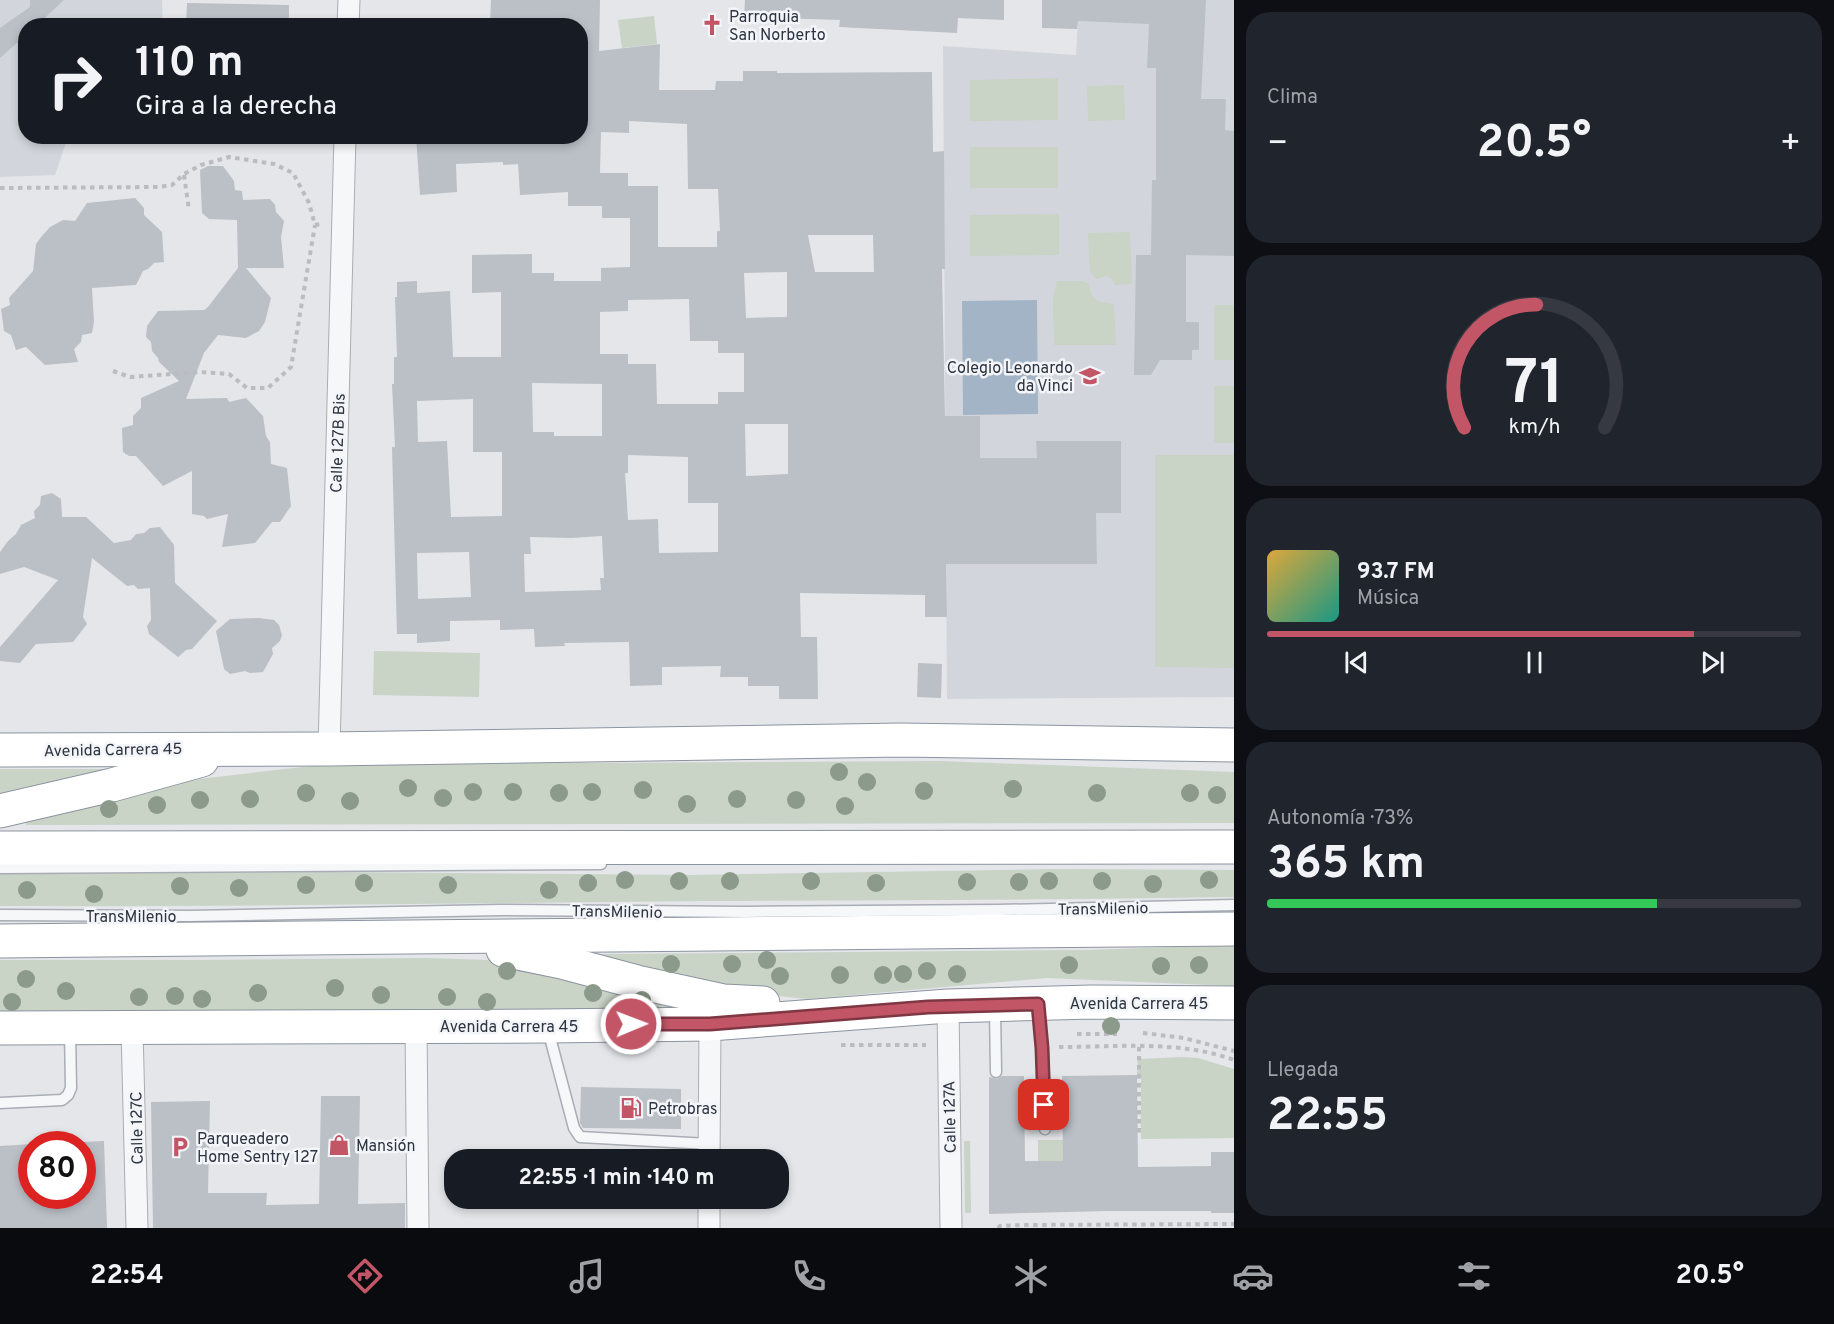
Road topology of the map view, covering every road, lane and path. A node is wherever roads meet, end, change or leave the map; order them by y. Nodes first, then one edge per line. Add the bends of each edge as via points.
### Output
1 (349, 0) edge
2 (348, 18) edge
3 (345, 144) edge
4 (184, 174) junction
5 (0, 188) edge
6 (189, 210) dead end
7 (315, 225) junction
8 (343, 226) junction
9 (113, 371) dead end
10 (1234, 745) edge
11 (241, 748) junction
12 (329, 749) junction
13 (0, 750) edge
14 (0, 811) edge
15 (1234, 847) edge
16 (0, 848) edge
17 (614, 864) dead end
18 (0, 868) edge
19 (1234, 905) edge
20 (0, 915) edge
21 (1234, 929) edge
22 (433, 937) junction
23 (0, 941) edge
24 (1176, 1002) junction
25 (1234, 1003) edge
26 (1038, 1004) junction
27 (994, 1005) junction
28 (948, 1006) junction
29 (869, 1011) junction
30 (710, 1024) junction
31 (1234, 1024) edge
32 (416, 1026) junction
33 (547, 1026) junction
34 (0, 1028) edge
35 (70, 1028) junction
36 (132, 1029) junction
37 (1144, 1033) dead end
38 (1139, 1047) junction
39 (1042, 1048) junction
40 (1234, 1051) edge
41 (1234, 1060) edge
42 (996, 1072) dead end
43 (0, 1103) edge
44 (1044, 1129) dead end
45 (1139, 1137) dead end
46 (683, 1149) edge
47 (709, 1149) edge
48 (709, 1209) edge
49 (415, 1222) edge
50 (1234, 1224) edge
51 (137, 1228) edge
52 (709, 1228) edge
53 (951, 1228) edge
54 (998, 1228) edge

1 - 2 street
3 - 8 street, Calle 127B Bis
4 - 5 path via 172,185 158,187
4 - 6 path
4 - 7 path via 229,157 274,164 293,173 309,203
7 - 8 path
7 - 9 path via 291,367 268,388 247,388 229,375 200,372 130,377
8 - 12 street, Calle 127B Bis
10 - 12 highway, Avenida Carrera 45 via 901,740
11 - 12 highway, Avenida Carrera 45
11 - 13 highway, Avenida Carrera 45
11 - 14 highway via 112,785
15 - 16 highway
17 - 18 lane
19 - 20 lane, TransMilenio via 745,912
21 - 22 highway
22 - 23 highway
22 - 29 highway via 724,1000
24 - 25 highway, Avenida Carrera 45
24 - 26 highway, Avenida Carrera 45
24 - 31 highway
26 - 27 highway, Avenida Carrera 45
26 - 39 lane
27 - 28 highway, Avenida Carrera 45
27 - 42 lane
28 - 29 highway, Avenida Carrera 45
28 - 53 street, Calle 127A
29 - 30 highway, Avenida Carrera 45
30 - 33 highway, Avenida Carrera 45
30 - 47 street
32 - 33 highway, Avenida Carrera 45
32 - 36 highway, Avenida Carrera 45
32 - 49 street
33 - 46 lane via 574,1128 580,1137
34 - 35 highway, Avenida Carrera 45
35 - 36 highway, Avenida Carrera 45
35 - 43 lane via 68,1095 62,1100
36 - 51 street, Calle 127C
37 - 40 path
38 - 39 path
38 - 41 path via 1182,1047
38 - 45 path
39 - 44 lane
48 - 52 street
50 - 54 path

